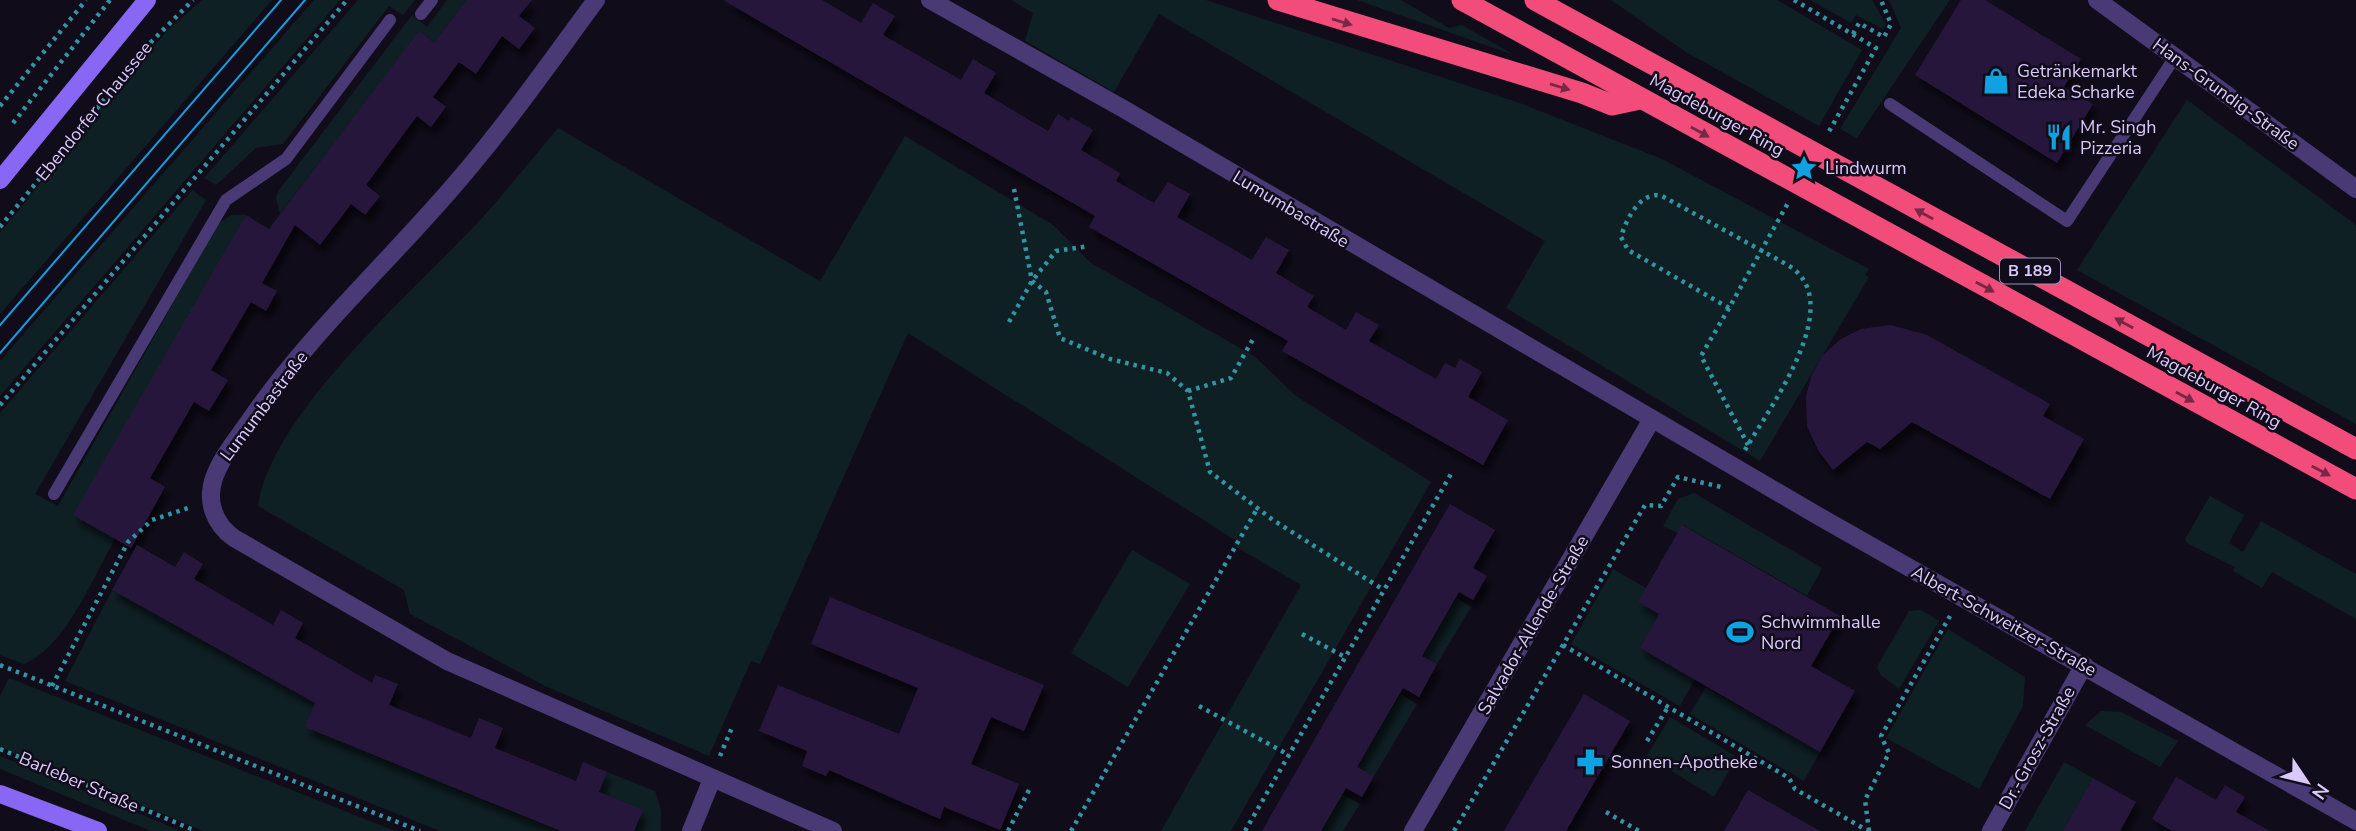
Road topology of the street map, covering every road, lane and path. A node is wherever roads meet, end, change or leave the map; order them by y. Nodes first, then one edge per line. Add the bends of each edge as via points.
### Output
1 (86, 0) edge
2 (110, 0) edge
3 (147, 0) edge
4 (193, 0) edge
5 (348, 0) edge
6 (432, 0) edge
7 (596, 0) edge
8 (930, 0) edge
9 (1278, 0) edge
10 (1462, 0) edge
11 (1535, 0) edge
12 (1794, 0) edge
13 (1881, 0) edge
14 (2097, 0) edge
15 (422, 13) dead end
16 (390, 20) dead end
17 (1853, 34) junction
18 (2175, 57) junction
19 (1865, 69) dead end
20 (1640, 99) junction
21 (1890, 104) dead end
22 (0, 106) edge
23 (8, 129) dead end
24 (0, 180) edge
25 (1014, 189) dead end
26 (2356, 189) edge
27 (0, 227) edge
28 (1089, 246) dead end
29 (1032, 281) junction
30 (1737, 293) dead end
31 (1729, 308) junction
32 (1009, 321) dead end
33 (1254, 339) dead end
34 (1188, 391) junction
35 (0, 405) edge
36 (1652, 419) junction
37 (1748, 444) junction
38 (2356, 449) edge
39 (1735, 468) junction
40 (1451, 474) dead end
41 (1722, 488) dead end
42 (2356, 489) edge
43 (54, 494) dead end
44 (211, 503) junction
45 (1257, 509) junction
46 (1384, 590) junction
47 (1951, 615) dead end
48 (1302, 634) dead end
49 (1563, 645) junction
50 (1345, 657) junction
51 (0, 665) edge
52 (2084, 666) junction
53 (52, 686) junction
54 (1199, 706) dead end
55 (1668, 707) junction
56 (733, 724) dead end
57 (1647, 741) dead end
58 (0, 749) edge
59 (1289, 755) junction
60 (712, 779) junction
61 (1030, 788) dead end
62 (0, 794) edge
63 (1606, 812) dead end
64 (2356, 821) edge
65 (98, 831) edge
66 (196, 831) edge
67 (419, 831) edge
68 (691, 831) edge
69 (833, 831) edge
70 (1008, 831) edge
71 (1072, 831) edge
72 (1245, 831) edge
73 (1413, 831) edge
74 (1454, 831) edge
75 (1639, 831) edge
76 (1868, 831) edge
77 (1991, 831) edge

1 - 22 path
2 - 23 path
3 - 24 main road, Ebendorfer Chaussee
4 - 27 path, Ebendorfer Chaussee via 150,41
5 - 35 path
6 - 15 lane
7 - 44 street, Lumumbastraße via 458,181 278,381 218,468
8 - 36 street, Lumumbastraße
9 -> 20 highway via 1612,105
10 - 20 highway, Magdeburger Ring / B 189
38 -> 11 highway, Magdeburger Ring / B 189
12 - 17 path
13 - 17 path via 1891,24 1884,37 1859,23
14 - 18 street, Hans-Grundig-Straße
16 - 43 lane via 286,159 226,200
17 - 19 path via 1877,48
18 - 21 lane via 2067,221
18 - 26 street, Hans-Grundig-Straße
20 -> 42 highway, Magdeburger Ring / B 189
25 - 29 path
28 - 29 path via 1056,251
29 - 32 path
29 - 34 path via 1046,292 1060,338 1110,359 1167,373
30 - 31 path
31 - 37 path via 1701,356
31 - 37 path via 1625,248 1622,232 1644,199 1652,194 1662,196 1794,268 1803,278 1811,314 1808,337
33 - 34 path via 1231,378
34 - 45 path via 1210,472
36 - 39 street, Albert-Schweitzer-Straße
36 - 73 street, Salvador-Allende-Straße
37 - 39 path
39 - 52 street, Albert-Schweitzer-Straße
40 - 46 path
41 - 49 path via 1678,477 1661,506 1645,505
44 - 53 path via 162,515 135,533
44 - 60 street via 220,527 234,538 447,661
45 - 46 path
45 - 71 path
46 - 50 path
47 - 76 path via 1881,736 1889,753 1865,800
48 - 50 path
49 - 55 path
49 - 74 path
50 - 59 path
51 - 53 path
52 - 64 street, Albert-Schweitzer-Straße
52 - 77 street, Dr.-Grosz-Straße
53 - 67 path
54 - 59 path
55 - 57 path
55 - 76 path
56 - 60 path
58 - 66 path, Barleber Straße
59 - 72 path
60 - 68 street
60 - 69 street
61 - 70 path
62 - 65 main road
63 - 75 path

